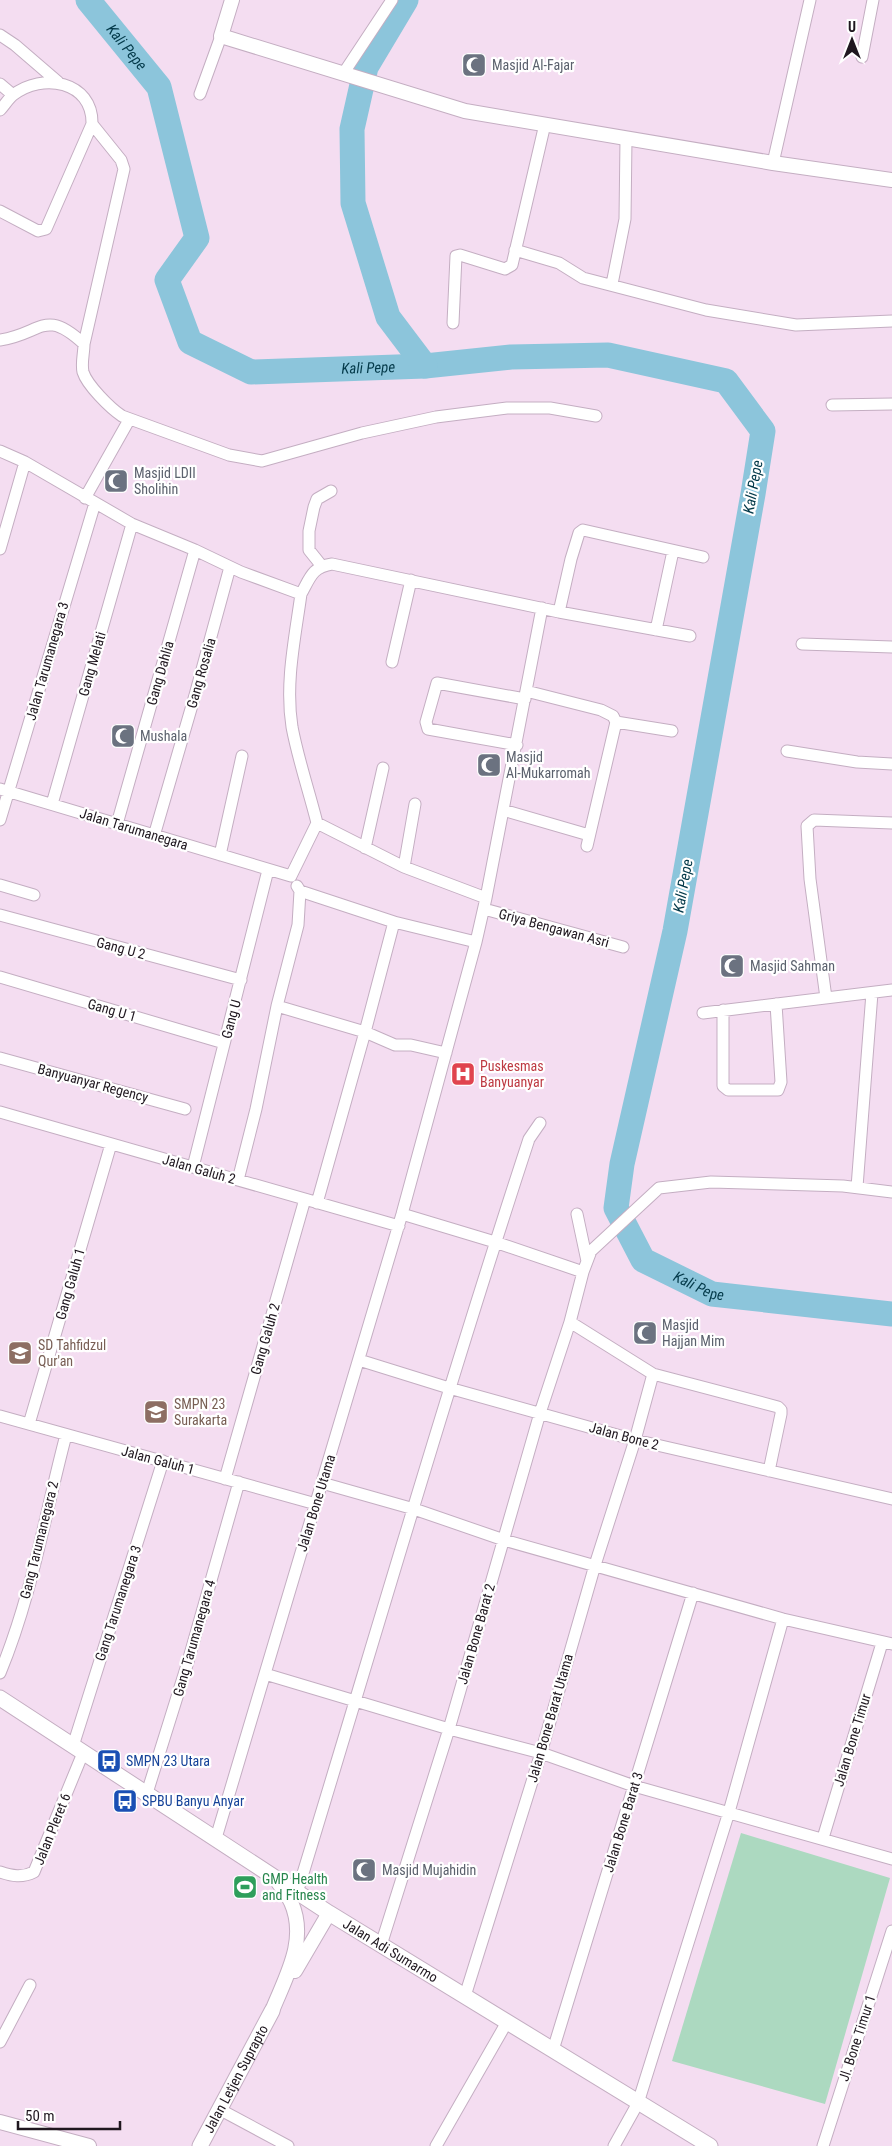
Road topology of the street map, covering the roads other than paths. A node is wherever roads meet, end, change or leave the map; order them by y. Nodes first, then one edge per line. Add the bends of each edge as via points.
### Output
1 (232, 0) edge
2 (392, 0) edge
3 (810, 0) edge
4 (873, 0) edge
5 (0, 35) edge
6 (221, 36) junction
7 (862, 57) dead end
8 (346, 75) junction
9 (58, 82) junction
10 (0, 84) edge
11 (200, 94) dead end
12 (13, 95) junction
13 (0, 110) edge
14 (92, 124) junction
15 (545, 124) junction
16 (626, 139) junction
17 (773, 163) junction
18 (892, 180) edge
19 (0, 211) edge
20 (515, 250) junction
21 (612, 284) junction
22 (892, 320) edge
23 (454, 323) dead end
24 (0, 340) edge
25 (85, 340) junction
26 (892, 404) edge
27 (832, 405) dead end
28 (596, 416) dead end
29 (129, 420) junction
30 (0, 452) edge
31 (25, 462) junction
32 (331, 491) dead end
33 (90, 501) junction
34 (132, 524) junction
35 (0, 549) edge
36 (195, 550) junction
37 (673, 551) junction
38 (704, 557) dead end
39 (321, 566) junction
40 (230, 567) junction
41 (411, 580) junction
42 (301, 594) junction
43 (542, 608) junction
44 (560, 612) junction
45 (656, 630) junction
46 (690, 636) dead end
47 (802, 644) dead end
48 (892, 647) edge
49 (392, 662) dead end
50 (525, 695) junction
51 (616, 722) junction
52 (672, 731) dead end
53 (517, 745) junction
54 (787, 751) dead end
55 (242, 756) dead end
56 (892, 764) edge
57 (383, 768) dead end
58 (4, 790) edge
59 (52, 804) junction
60 (414, 804) dead end
61 (503, 810) junction
62 (0, 820) edge
63 (317, 823) junction
64 (892, 823) edge
65 (117, 824) junction
66 (154, 836) junction
67 (365, 848) junction
68 (220, 855) junction
69 (404, 867) junction
70 (268, 870) junction
71 (291, 876) junction
72 (0, 885) edge
73 (300, 891) junction
74 (34, 894) dead end
75 (485, 904) junction
76 (0, 915) edge
77 (394, 922) junction
78 (476, 942) junction
79 (623, 947) dead end
80 (0, 977) edge
81 (241, 980) junction
82 (892, 990) edge
83 (872, 993) junction
84 (826, 998) junction
85 (776, 1004) junction
86 (277, 1006) junction
87 (723, 1010) junction
88 (703, 1013) dead end
89 (365, 1032) junction
90 (224, 1043) junction
91 (446, 1053) junction
92 (0, 1058) edge
93 (185, 1109) dead end
94 (0, 1112) edge
95 (538, 1125) dead end
96 (110, 1144) junction
97 (193, 1167) junction
98 (238, 1180) junction
99 (857, 1187) junction
100 (892, 1192) edge
101 (305, 1199) junction
102 (317, 1203) junction
103 (402, 1214) junction
104 (577, 1214) dead end
105 (399, 1226) junction
106 (495, 1242) junction
107 (589, 1256) junction
108 (583, 1272) junction
109 (570, 1322) junction
110 (358, 1360) junction
111 (653, 1374) junction
112 (448, 1388) junction
113 (540, 1413) junction
114 (0, 1416) edge
115 (29, 1424) junction
116 (66, 1435) junction
117 (635, 1440) junction
118 (163, 1461) junction
119 (769, 1471) junction
120 (225, 1478) junction
121 (239, 1482) junction
122 (322, 1483) junction
123 (892, 1499) edge
124 (316, 1504) junction
125 (414, 1508) junction
126 (504, 1540) junction
127 (595, 1565) junction
128 (693, 1593) junction
129 (783, 1619) junction
130 (887, 1644) edge
131 (0, 1673) edge
132 (265, 1674) junction
133 (0, 1698) edge
134 (355, 1702) junction
135 (449, 1729) junction
136 (78, 1749) junction
137 (541, 1754) junction
138 (634, 1786) junction
139 (146, 1793) junction
140 (729, 1812) junction
141 (216, 1838) junction
142 (822, 1838) junction
143 (892, 1859) edge
144 (0, 1872) edge
145 (275, 1878) junction
146 (297, 1893) junction
147 (329, 1913) junction
148 (892, 1931) edge
149 (382, 1945) junction
150 (30, 1985) dead end
151 (465, 1996) junction
152 (272, 2010) junction
153 (507, 2022) junction
154 (0, 2042) edge
155 (553, 2050) junction
156 (638, 2103) junction
157 (219, 2109) junction
158 (0, 2122) edge
159 (89, 2146) edge
160 (200, 2146) edge
161 (287, 2146) edge
162 (436, 2146) edge
163 (614, 2146) edge
164 (710, 2146) edge
165 (823, 2146) edge

1 - 6 street
2 - 8 street
3 - 17 street
4 - 7 street
5 - 9 street
6 - 8 street
6 - 11 street
8 - 15 street via 464,111
9 - 12 street via 43,83
9 - 14 street via 73,88 86,100 92,113
10 - 12 street
12 - 13 street
14 - 19 street via 44,231
14 - 25 street via 121,160 124,169
15 - 16 street
15 - 20 street
16 - 17 street
16 - 21 street via 625,219
17 - 18 street
20 - 21 street via 559,263 583,278
20 - 23 street via 512,265 504,269 460,254 456,256
21 - 22 street via 706,310 796,325
24 - 25 street via 46,325 60,325
25 - 29 street via 83,369 88,382 110,407
26 - 27 street
28 - 29 street via 550,408 507,408 436,417 362,433 262,461 229,454
29 - 33 street, Jalan Tarumanegara 3
30 - 31 street
31 - 33 street
31 - 35 street
32 - 39 street via 317,499 309,532 310,550
33 - 34 street
33 - 58 street, Jalan Tarumanegara 3
34 - 36 street
34 - 59 street, Gang Melati
36 - 40 street
36 - 65 street, Gang Dahlia
37 - 38 street
37 - 44 street via 581,531 571,559
37 - 45 street
39 - 41 street via 332,564
39 - 42 street via 312,572
40 - 42 street
40 - 66 street, Gang Rosalia
41 - 43 street
41 - 49 street
42 - 63 street via 290,672 292,727
43 - 44 street
43 - 50 street, Jalan Bone Utama
44 - 45 street
45 - 46 street
47 - 48 street
50 - 51 street via 601,710 613,716
50 - 53 street, Jalan Bone Utama
50 - 53 street via 437,683 426,722 428,729
51 - 52 street
51 - 61 street via 588,841
53 - 61 street, Jalan Bone Utama
54 - 56 street
55 - 68 street
57 - 67 street
58 - 59 street, Jalan Tarumanegara
58 - 62 street, Jalan Tarumanegara 3
59 - 65 street, Jalan Tarumanegara
60 - 69 street
61 - 75 street, Jalan Bone Utama
63 - 67 street, Griya Bengawan Asri
63 - 71 street
64 - 84 street via 814,820 806,826
65 - 66 street, Jalan Tarumanegara
66 - 68 street, Jalan Tarumanegara
67 - 69 street, Griya Bengawan Asri
68 - 70 street, Jalan Tarumanegara
69 - 75 street, Griya Bengawan Asri
70 - 71 street, Jalan Tarumanegara
70 - 81 street, Gang U
71 - 73 street
72 - 74 street
73 - 77 street
73 - 86 street via 298,925
75 - 78 street, Jalan Bone Utama
75 - 79 street, Griya Bengawan Asri
76 - 81 street, Gang U 2
77 - 78 street
77 - 89 street
78 - 91 street, Jalan Bone Utama
80 - 90 street, Gang U 1
81 - 90 street, Gang U
82 - 83 street
83 - 84 street
83 - 99 street
84 - 85 street
85 - 87 street
85 - 87 street via 781,1082 778,1090 728,1090 723,1086
86 - 89 street
86 - 98 street
87 - 88 street
89 - 91 street via 395,1045
89 - 102 street
90 - 97 street, Gang U
91 - 103 street, Jalan Bone Utama
92 - 93 street, Banyuanyar Regency
94 - 96 street, Jalan Galuh 2
95 - 106 street via 529,1139
96 - 97 street, Jalan Galuh 2
96 - 115 street, Gang Galuh 1
97 - 98 street, Jalan Galuh 2
98 - 101 street, Jalan Galuh 2
99 - 100 street
99 - 107 street via 711,1182 656,1190
101 - 102 street, Jalan Galuh 2
101 - 120 street, Gang Galuh 2
102 - 105 street, Jalan Galuh 2
103 - 105 street, Jalan Bone Utama
103 - 106 street
104 - 107 street
105 - 110 street, Jalan Bone Utama
106 - 108 street
106 - 112 street
107 - 108 street, Jalan Bone Barat 2
108 - 109 street, Jalan Bone Barat 2
109 - 111 street
109 - 113 street, Jalan Bone Barat 2
110 - 112 street, Jalan Bone 2
110 - 122 street, Jalan Bone Utama
111 - 117 street, Jalan Bone Barat Utama
111 - 119 street via 778,1407 781,1414
112 - 113 street, Jalan Bone 2
112 - 125 street
113 - 117 street, Jalan Bone 2
113 - 126 street, Jalan Bone Barat 2
114 - 115 street, Jalan Galuh 1
115 - 116 street, Jalan Galuh 1
116 - 118 street, Jalan Galuh 1
116 - 131 street, Gang Tarumanegara 2 via 37,1557
117 - 119 street, Jalan Bone 2
117 - 127 street, Jalan Bone Barat Utama
118 - 120 street, Jalan Galuh 1
118 - 136 street, Gang Tarumanegara 3
119 - 123 street, Jalan Bone 2
120 - 121 street, Jalan Galuh 1
121 - 124 street, Jalan Galuh 1
121 - 139 street, Gang Tarumanegara 4 via 188,1665
122 - 124 street, Jalan Bone Utama
122 - 125 street
124 - 132 street, Jalan Bone Utama
125 - 126 street
125 - 134 street
126 - 127 street
126 - 135 street, Jalan Bone Barat 2
127 - 128 street
127 - 137 street, Jalan Bone Barat Utama
128 - 129 street
128 - 138 street, Jalan Bone Barat 3
129 - 130 street
129 - 140 street
130 - 142 street, Jalan Bone Timur
132 - 134 street
132 - 141 street, Jalan Bone Utama
133 - 136 main road, Jalan Adi Sumarmo
134 - 135 street
134 - 146 street
135 - 137 street
135 - 149 street, Jalan Bone Barat 2
136 - 139 main road, Jalan Adi Sumarmo
136 - 144 street, Jalan Pleret 6 via 34,1872 17,1877
137 - 138 street
137 - 151 street, Jalan Bone Barat Utama
138 - 140 street
138 - 155 street, Jalan Bone Barat 3
139 - 141 main road, Jalan Adi Sumarmo
140 - 142 street
140 - 156 street
141 - 145 main road, Jalan Adi Sumarmo
142 - 143 street
145 - 146 main road, Jalan Adi Sumarmo
145 - 152 street via 290,1901 297,1919 298,1936 295,1954
146 - 147 main road, Jalan Adi Sumarmo
147 - 149 main road, Jalan Adi Sumarmo
147 - 152 street
148 - 165 street, Jl. Bone Timur 1
149 - 151 main road, Jalan Adi Sumarmo
150 - 154 street
151 - 153 main road, Jalan Adi Sumarmo
152 - 157 main road, Jalan Letjen Suprapto
153 - 155 main road, Jalan Adi Sumarmo
153 - 162 street
155 - 156 main road, Jalan Adi Sumarmo
156 - 163 street
156 - 164 main road, Jalan Adi Sumarmo
157 - 160 main road, Jalan Letjen Suprapto
157 - 161 street
158 - 159 street

